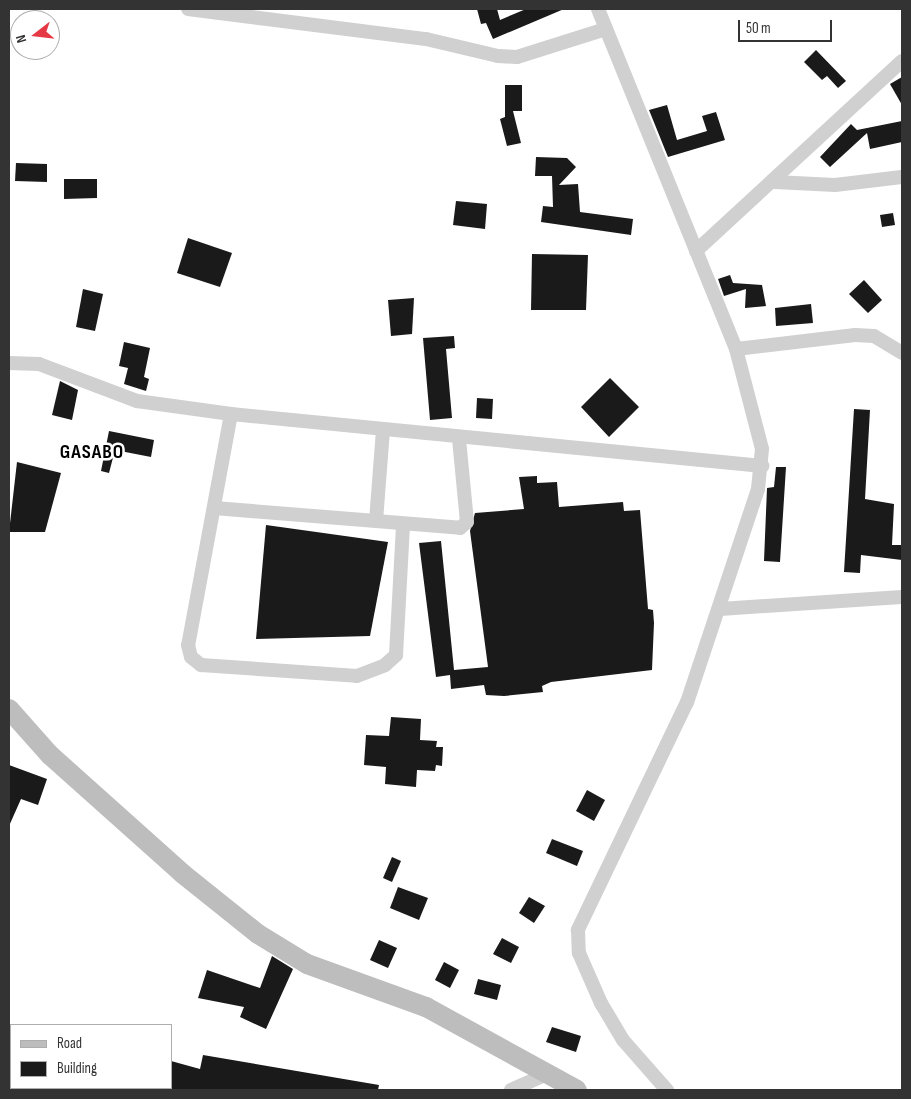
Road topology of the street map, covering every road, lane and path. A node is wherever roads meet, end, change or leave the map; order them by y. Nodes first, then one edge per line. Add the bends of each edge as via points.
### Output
1 (188, 9) edge
2 (598, 9) edge
3 (606, 29) junction
4 (902, 61) edge
5 (902, 177) edge
6 (775, 182) junction
7 (696, 250) junction
8 (736, 349) junction
9 (902, 353) edge
10 (9, 363) edge
11 (231, 414) junction
12 (383, 431) junction
13 (459, 439) junction
14 (762, 466) junction
15 (214, 508) junction
16 (376, 521) junction
17 (403, 525) junction
18 (902, 597) edge
19 (720, 609) junction
20 (9, 708) edge
21 (544, 1074) junction
22 (511, 1090) edge
23 (577, 1090) edge
24 (667, 1090) edge

1 - 3 street via 426,39 498,56 517,57
2 - 3 street
3 - 7 street
4 - 6 street
5 - 6 street via 835,185
6 - 7 street
7 - 8 street
8 - 9 street via 855,335 874,336
8 - 14 street via 752,400
10 - 11 street via 39,364 137,400
11 - 12 street
11 - 15 street
12 - 13 street
12 - 16 street
13 - 14 street
13 - 17 street via 465,526
14 - 19 street
15 - 16 street
15 - 17 street via 188,646 191,656 201,665 235,671 357,676 385,665 396,655
16 - 17 street
18 - 19 street
19 - 24 street via 687,702 578,930 579,953 602,1003 623,1040
20 - 21 main road via 50,755 183,874 258,934 307,964 426,1008
21 - 22 street
21 - 23 main road

